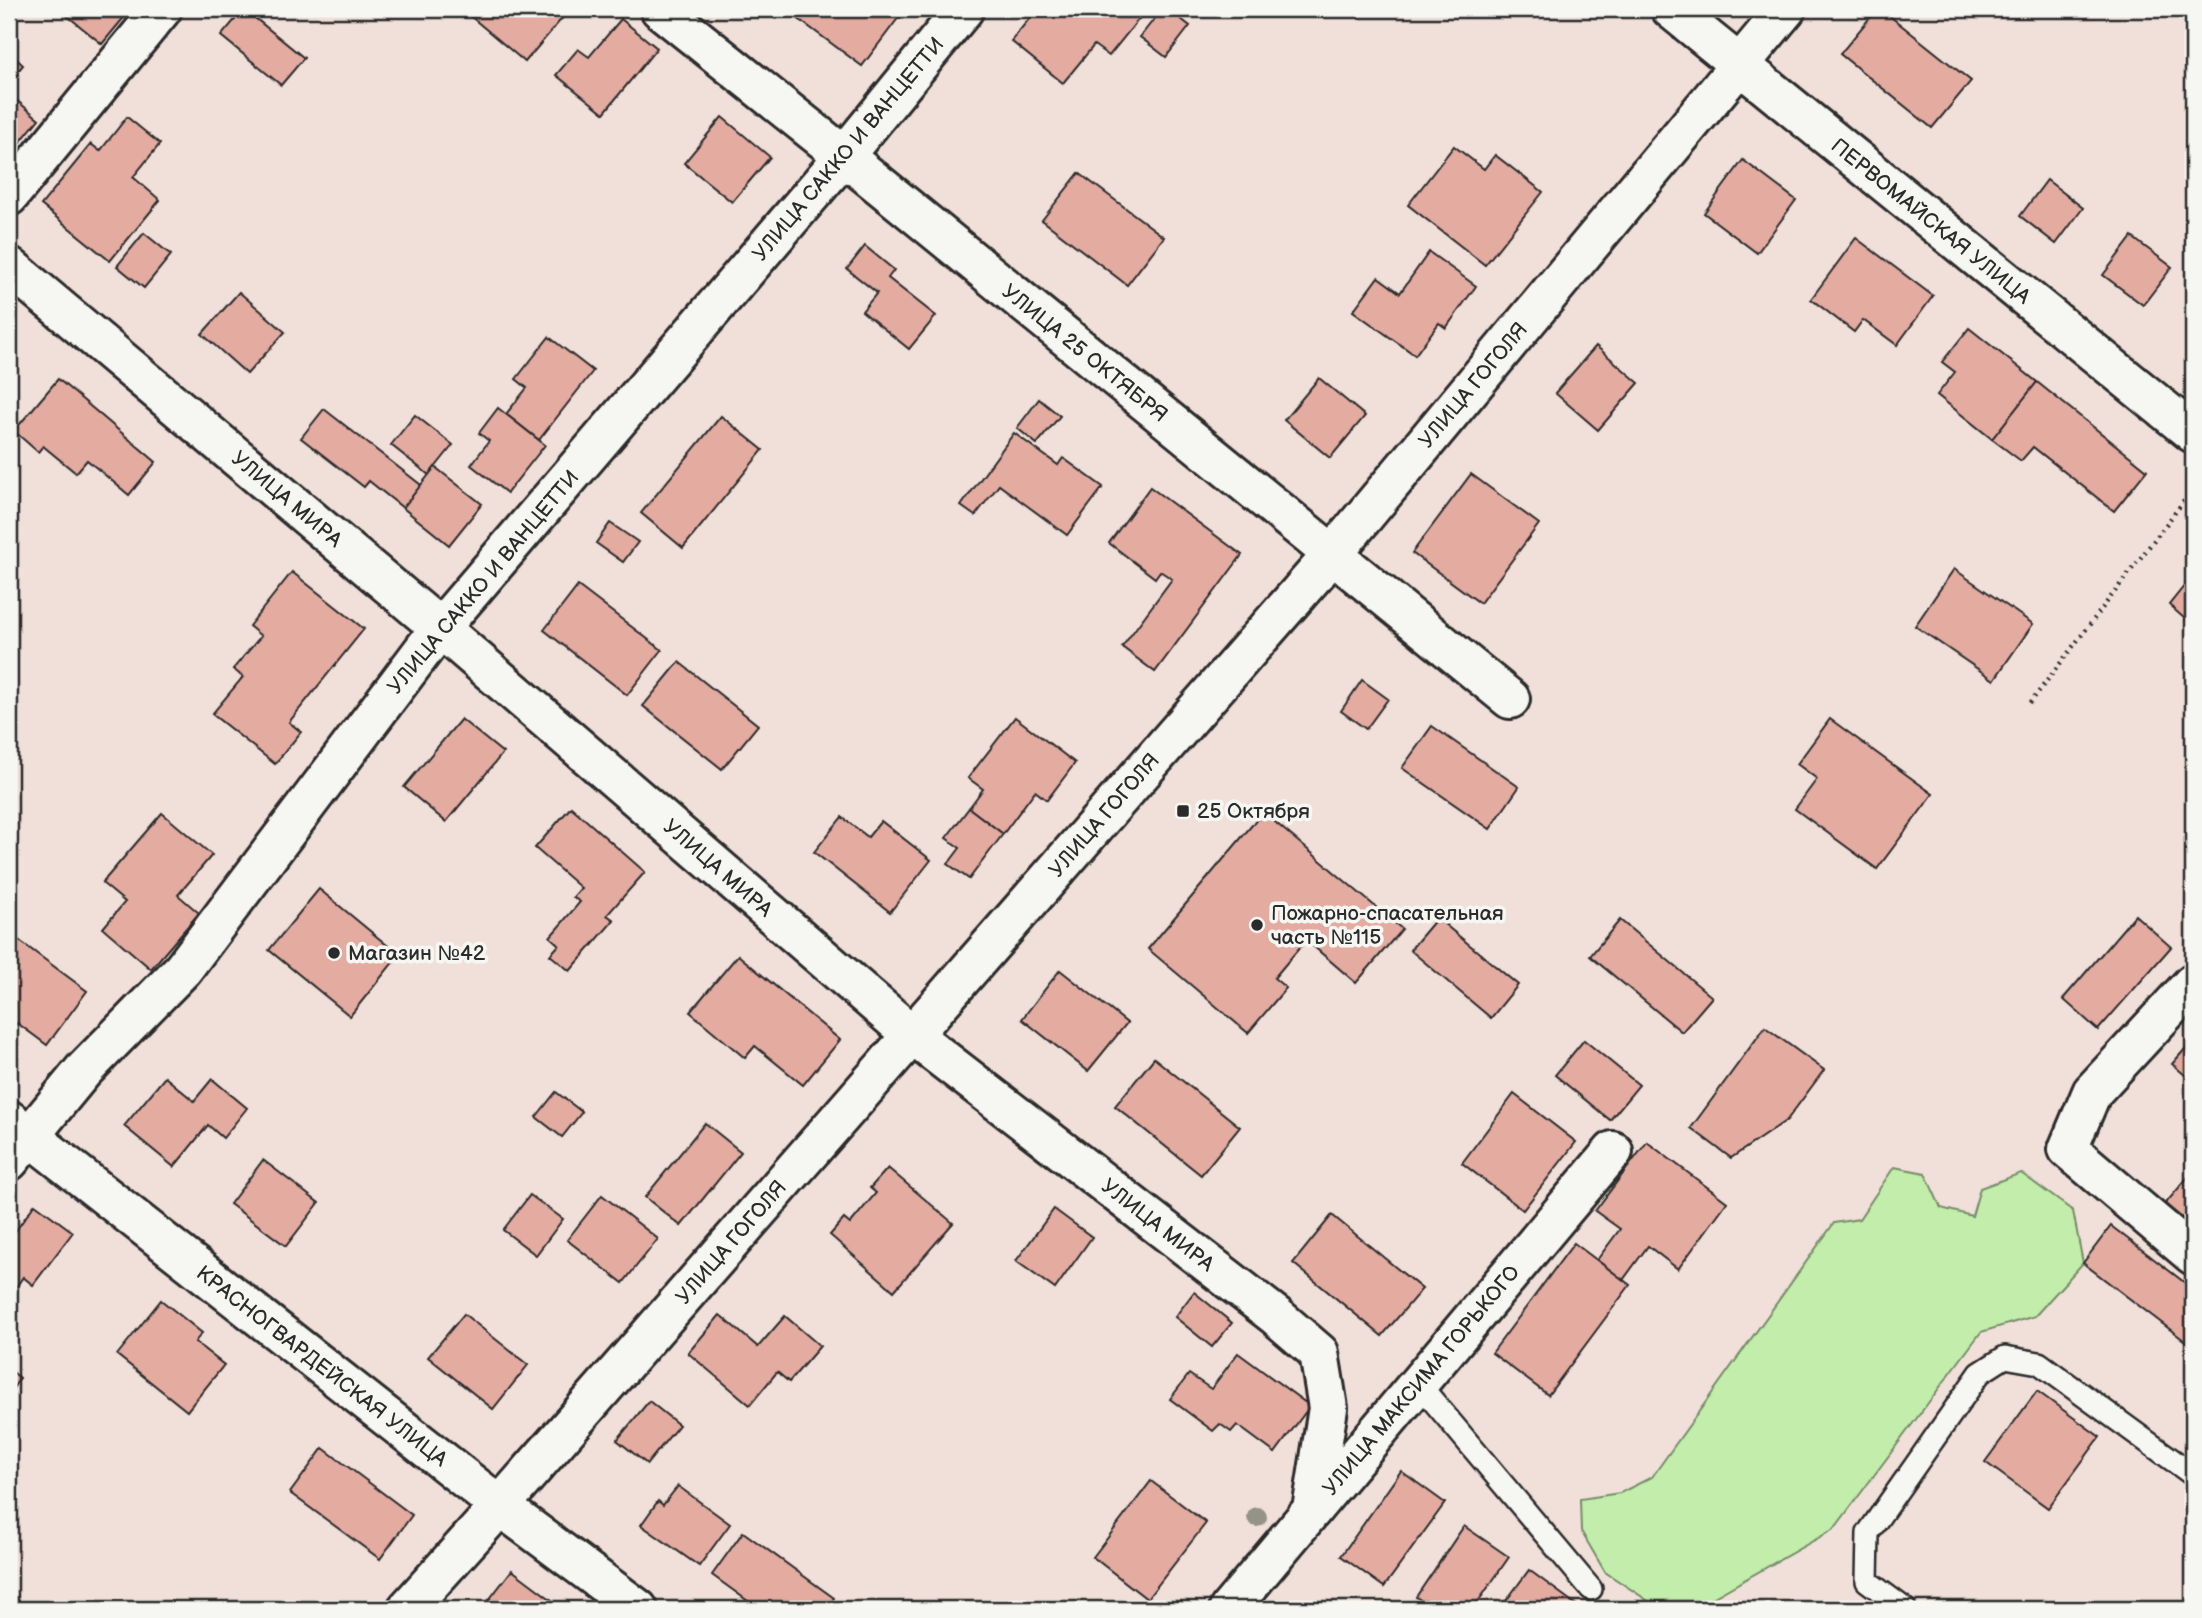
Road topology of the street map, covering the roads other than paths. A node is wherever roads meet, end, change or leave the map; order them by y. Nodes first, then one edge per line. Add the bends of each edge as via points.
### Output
1 (162, 9) edge
2 (660, 9) edge
3 (964, 9) edge
4 (1671, 9) edge
5 (1786, 9) edge
6 (1738, 65) junction
7 (844, 156) junction
8 (9, 196) edge
9 (9, 265) edge
10 (2193, 433) edge
11 (1332, 555) junction
12 (440, 628) junction
13 (1510, 699) dead end
14 (2193, 983) edge
15 (912, 1035) junction
16 (16, 1139) edge
17 (1613, 1151) dead end
18 (2193, 1255) edge
19 (1418, 1382) junction
20 (2193, 1475) edge
21 (500, 1506) junction
22 (1312, 1510) junction
23 (1591, 1589) dead end
24 (407, 1609) edge
25 (638, 1609) edge
26 (1229, 1609) edge
27 (1905, 1609) edge

1 - 8 street
2 - 7 street, УЛИЦА 25 ОКТЯБРЯ
3 - 7 street, УЛИЦА САККО И ВАНЦЕТТИ
4 - 6 street, ПЕРВОМАЙСКАЯ УЛИЦА
5 - 6 street, УЛИЦА ГОГОЛЯ
6 - 10 street, ПЕРВОМАЙСКАЯ УЛИЦА
6 - 11 street, УЛИЦА ГОГОЛЯ
7 - 11 street, УЛИЦА 25 ОКТЯБРЯ
7 - 12 street, УЛИЦА САККО И ВАНЦЕТТИ
9 - 12 street, УЛИЦА МИРА
11 - 13 street, УЛИЦА 25 ОКТЯБРЯ
11 - 15 street, УЛИЦА ГОГОЛЯ
12 - 15 street, УЛИЦА МИРА
12 - 16 street, УЛИЦА САККО И ВАНЦЕТТИ via 183,969
14 - 18 street via 2092,1092 2068,1149
15 - 21 street, УЛИЦА ГОГОЛЯ
15 - 22 street, УЛИЦА МИРА via 1319,1353 1328,1408
16 - 21 street, КРАСНОГВАРДЕЙСКАЯ УЛИЦА
17 - 19 street, УЛИЦА МАКСИМА ГОРЬКОГО
19 - 22 street, УЛИЦА МАКСИМА ГОРЬКОГО
19 - 23 lane
20 - 27 lane via 2039,1363 2005,1357 1980,1373 1868,1533 1867,1581
21 - 24 street, УЛИЦА ГОГОЛЯ
21 - 25 street, КРАСНОГВАРДЕЙСКАЯ УЛИЦА
22 - 26 street, УЛИЦА МАКСИМА ГОРЬКОГО

